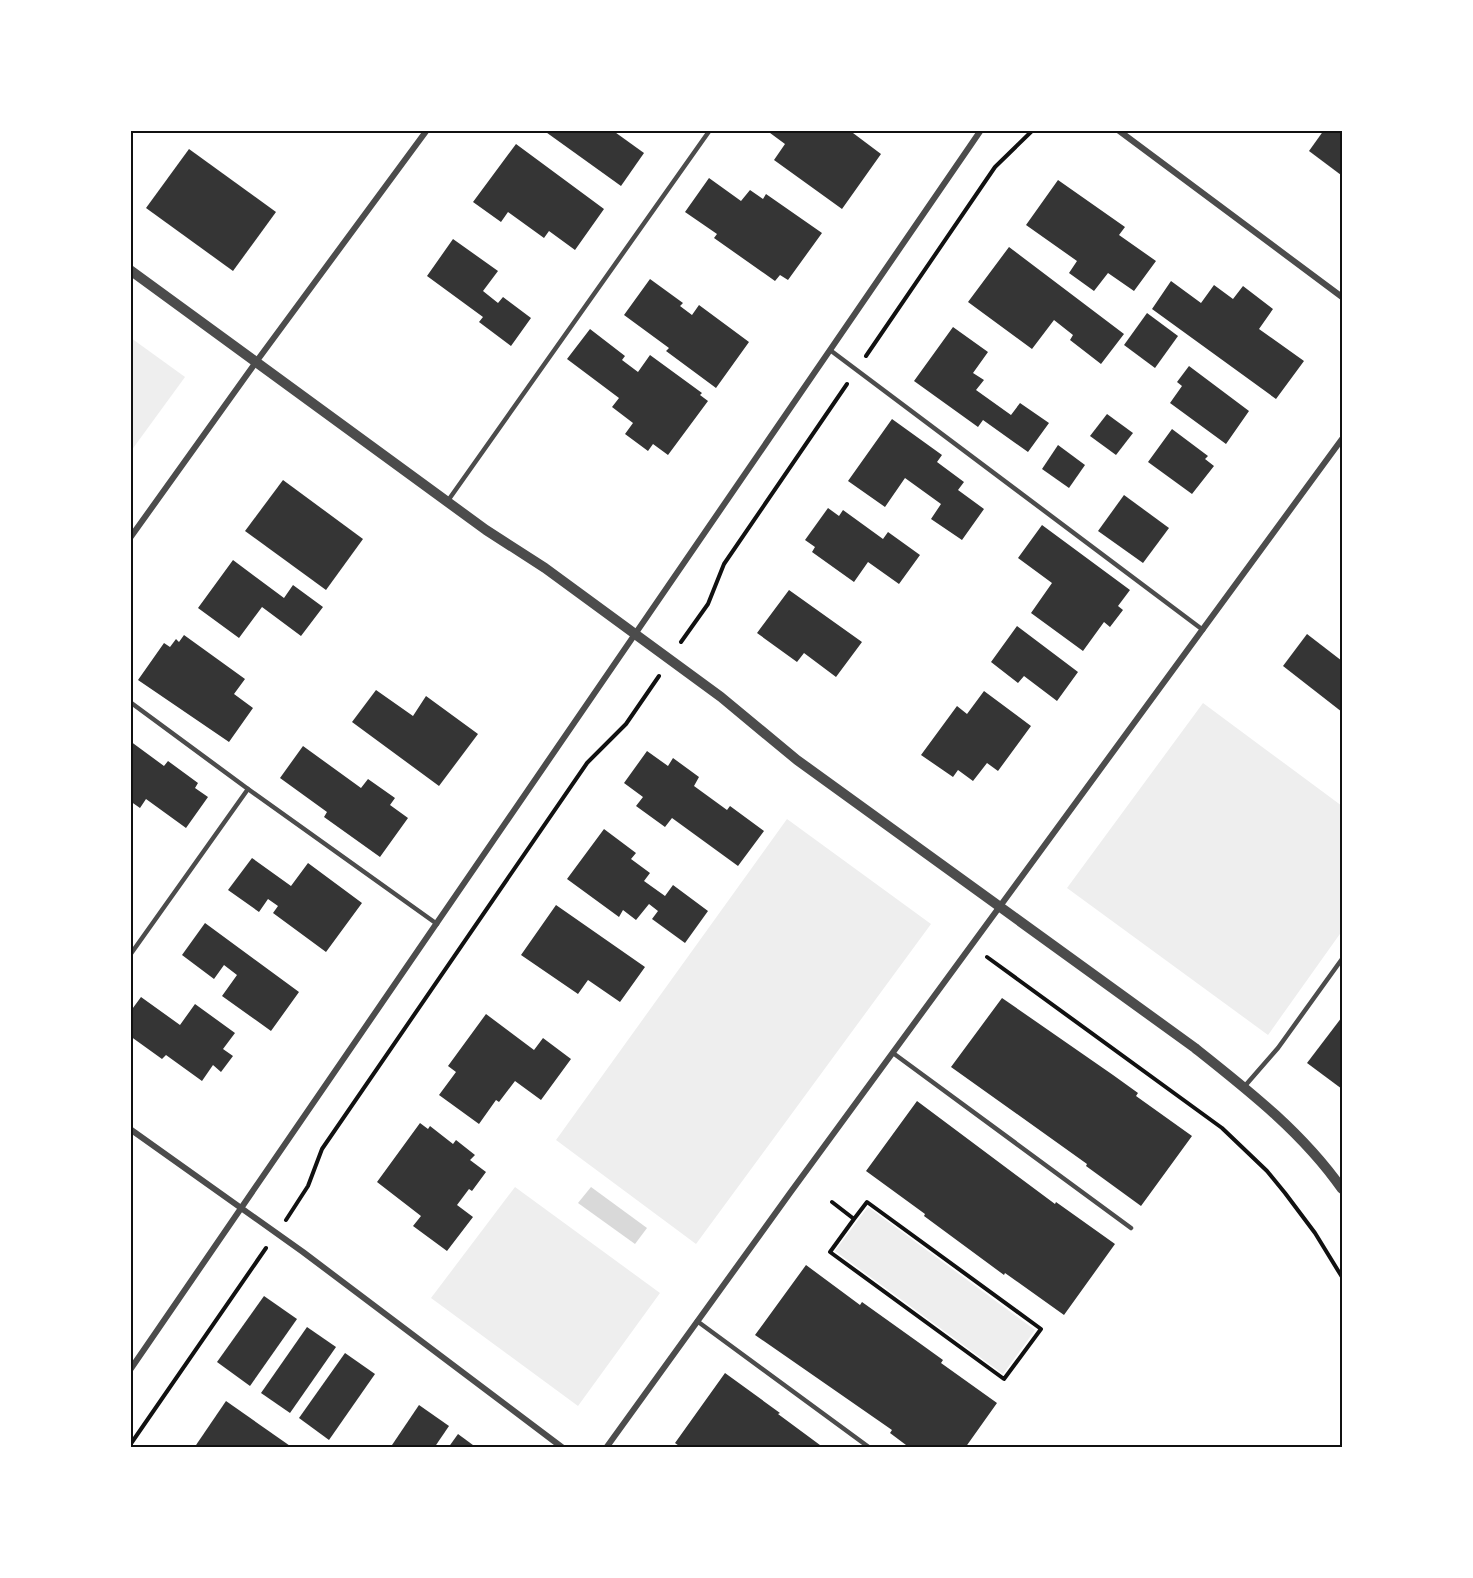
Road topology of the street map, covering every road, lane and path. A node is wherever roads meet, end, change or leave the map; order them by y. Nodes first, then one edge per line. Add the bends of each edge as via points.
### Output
1 (427, 130) edge
2 (710, 130) edge
3 (981, 130) edge
4 (1033, 130) edge
5 (1118, 130) edge
6 (130, 270) edge
7 (1342, 297) edge
8 (830, 350) junction
9 (256, 362) junction
10 (857, 370) junction
11 (1342, 439) edge
12 (447, 502) junction
13 (130, 538) edge
14 (1203, 630) junction
15 (636, 636) junction
16 (669, 660) junction
17 (130, 702) edge
18 (248, 789) junction
19 (1000, 907) junction
20 (438, 924) junction
21 (130, 955) edge
22 (987, 957) dead end
23 (1342, 959) edge
24 (893, 1053) junction
25 (1244, 1087) junction
26 (130, 1129) edge
27 (1342, 1189) edge
28 (832, 1202) dead end
29 (242, 1208) junction
30 (854, 1219) junction
31 (1131, 1228) dead end
32 (276, 1233) junction
33 (1342, 1277) edge
34 (697, 1322) junction
35 (130, 1370) edge
36 (130, 1445) edge
37 (563, 1448) edge
38 (606, 1448) edge
39 (870, 1448) edge

1 - 9 street
2 - 12 lane
3 - 8 street
4 - 10 path via 995,167
5 - 7 street
6 - 9 street
8 - 10 lane
8 - 15 street
9 - 12 street
9 - 13 street
10 - 14 lane
10 - 16 path via 724,564 708,604
11 - 14 street
12 - 15 street
14 - 19 street
15 - 16 street
15 - 20 street
16 - 19 street via 797,760
16 - 32 path via 626,724 587,763 322,1149 308,1186
17 - 18 lane
18 - 20 lane
18 - 21 lane
19 - 24 street
19 - 25 street via 1195,1047
20 - 29 street
22 - 33 path via 1222,1128 1286,1193
23 - 25 lane via 1278,1048
24 - 31 lane
24 - 34 street
25 - 27 street via 1316,1155
26 - 29 street
28 - 30 path
29 - 32 street
29 - 35 street
30 - 30 path via 867,1202 1041,1329 1004,1379 830,1252
32 - 36 path
32 - 37 street
34 - 38 street
34 - 39 lane

